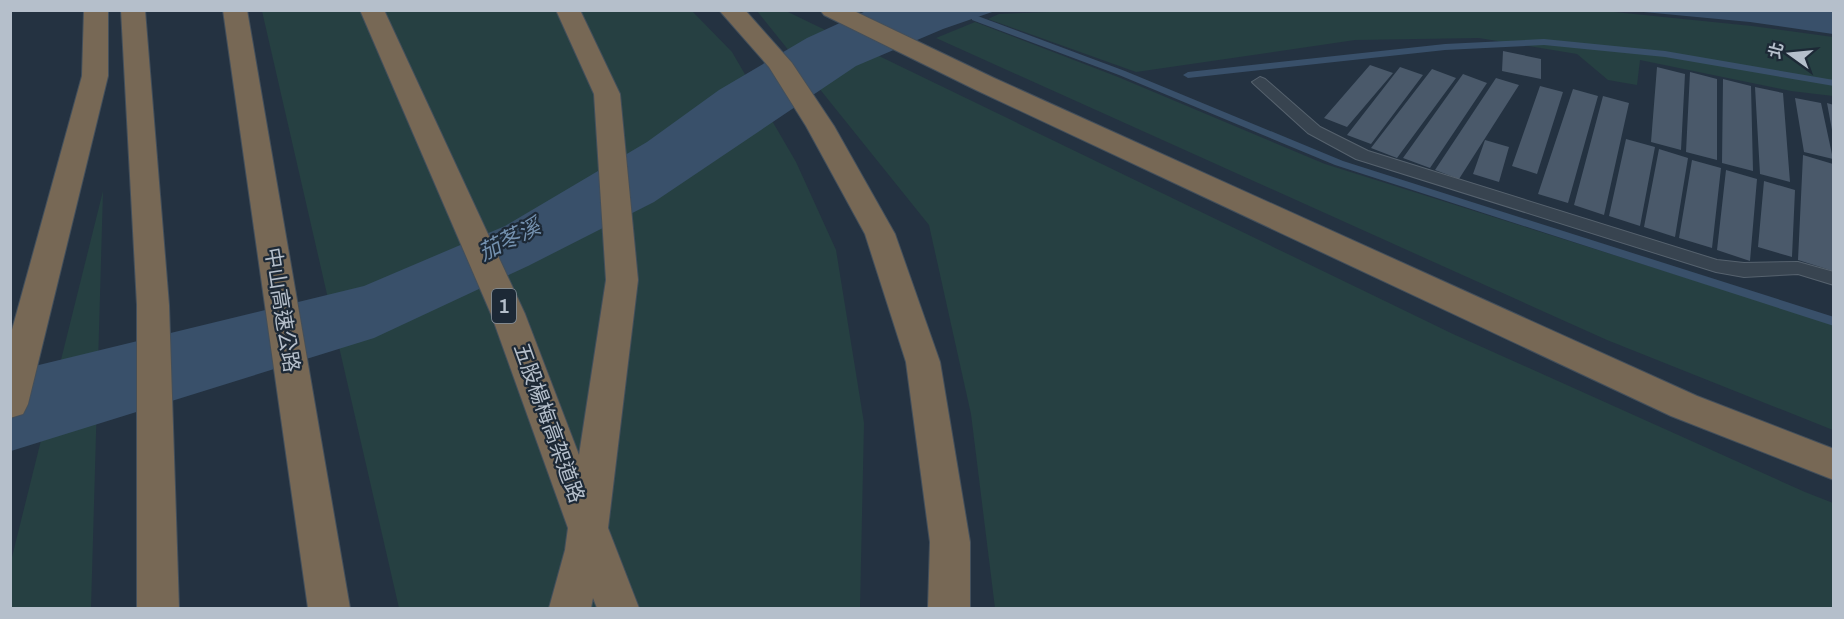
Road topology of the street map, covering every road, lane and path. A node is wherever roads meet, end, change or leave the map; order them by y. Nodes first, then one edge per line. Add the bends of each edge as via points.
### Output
1 (96, 10) edge
2 (133, 10) edge
3 (234, 10) edge
4 (372, 10) edge
5 (568, 10) edge
6 (832, 10) edge
7 (734, 12) edge
8 (1260, 82) dead end
9 (1833, 279) edge
10 (10, 404) edge
11 (1833, 465) edge
12 (158, 609) edge
13 (329, 609) edge
14 (570, 609) edge
15 (618, 609) edge
16 (949, 609) edge

1 - 10 highway via 95,76
2 - 12 highway via 153,305
3 - 13 highway, 中山高速公路
4 - 15 highway, 五股楊梅高架道路 / 1 via 508,314
5 - 14 highway via 607,94 622,280 585,550
6 - 11 highway via 1684,406
7 - 16 highway via 779,63 820,126 880,234 923,362 950,542
8 - 9 lane via 1314,130 1362,155 1716,267 1798,268

